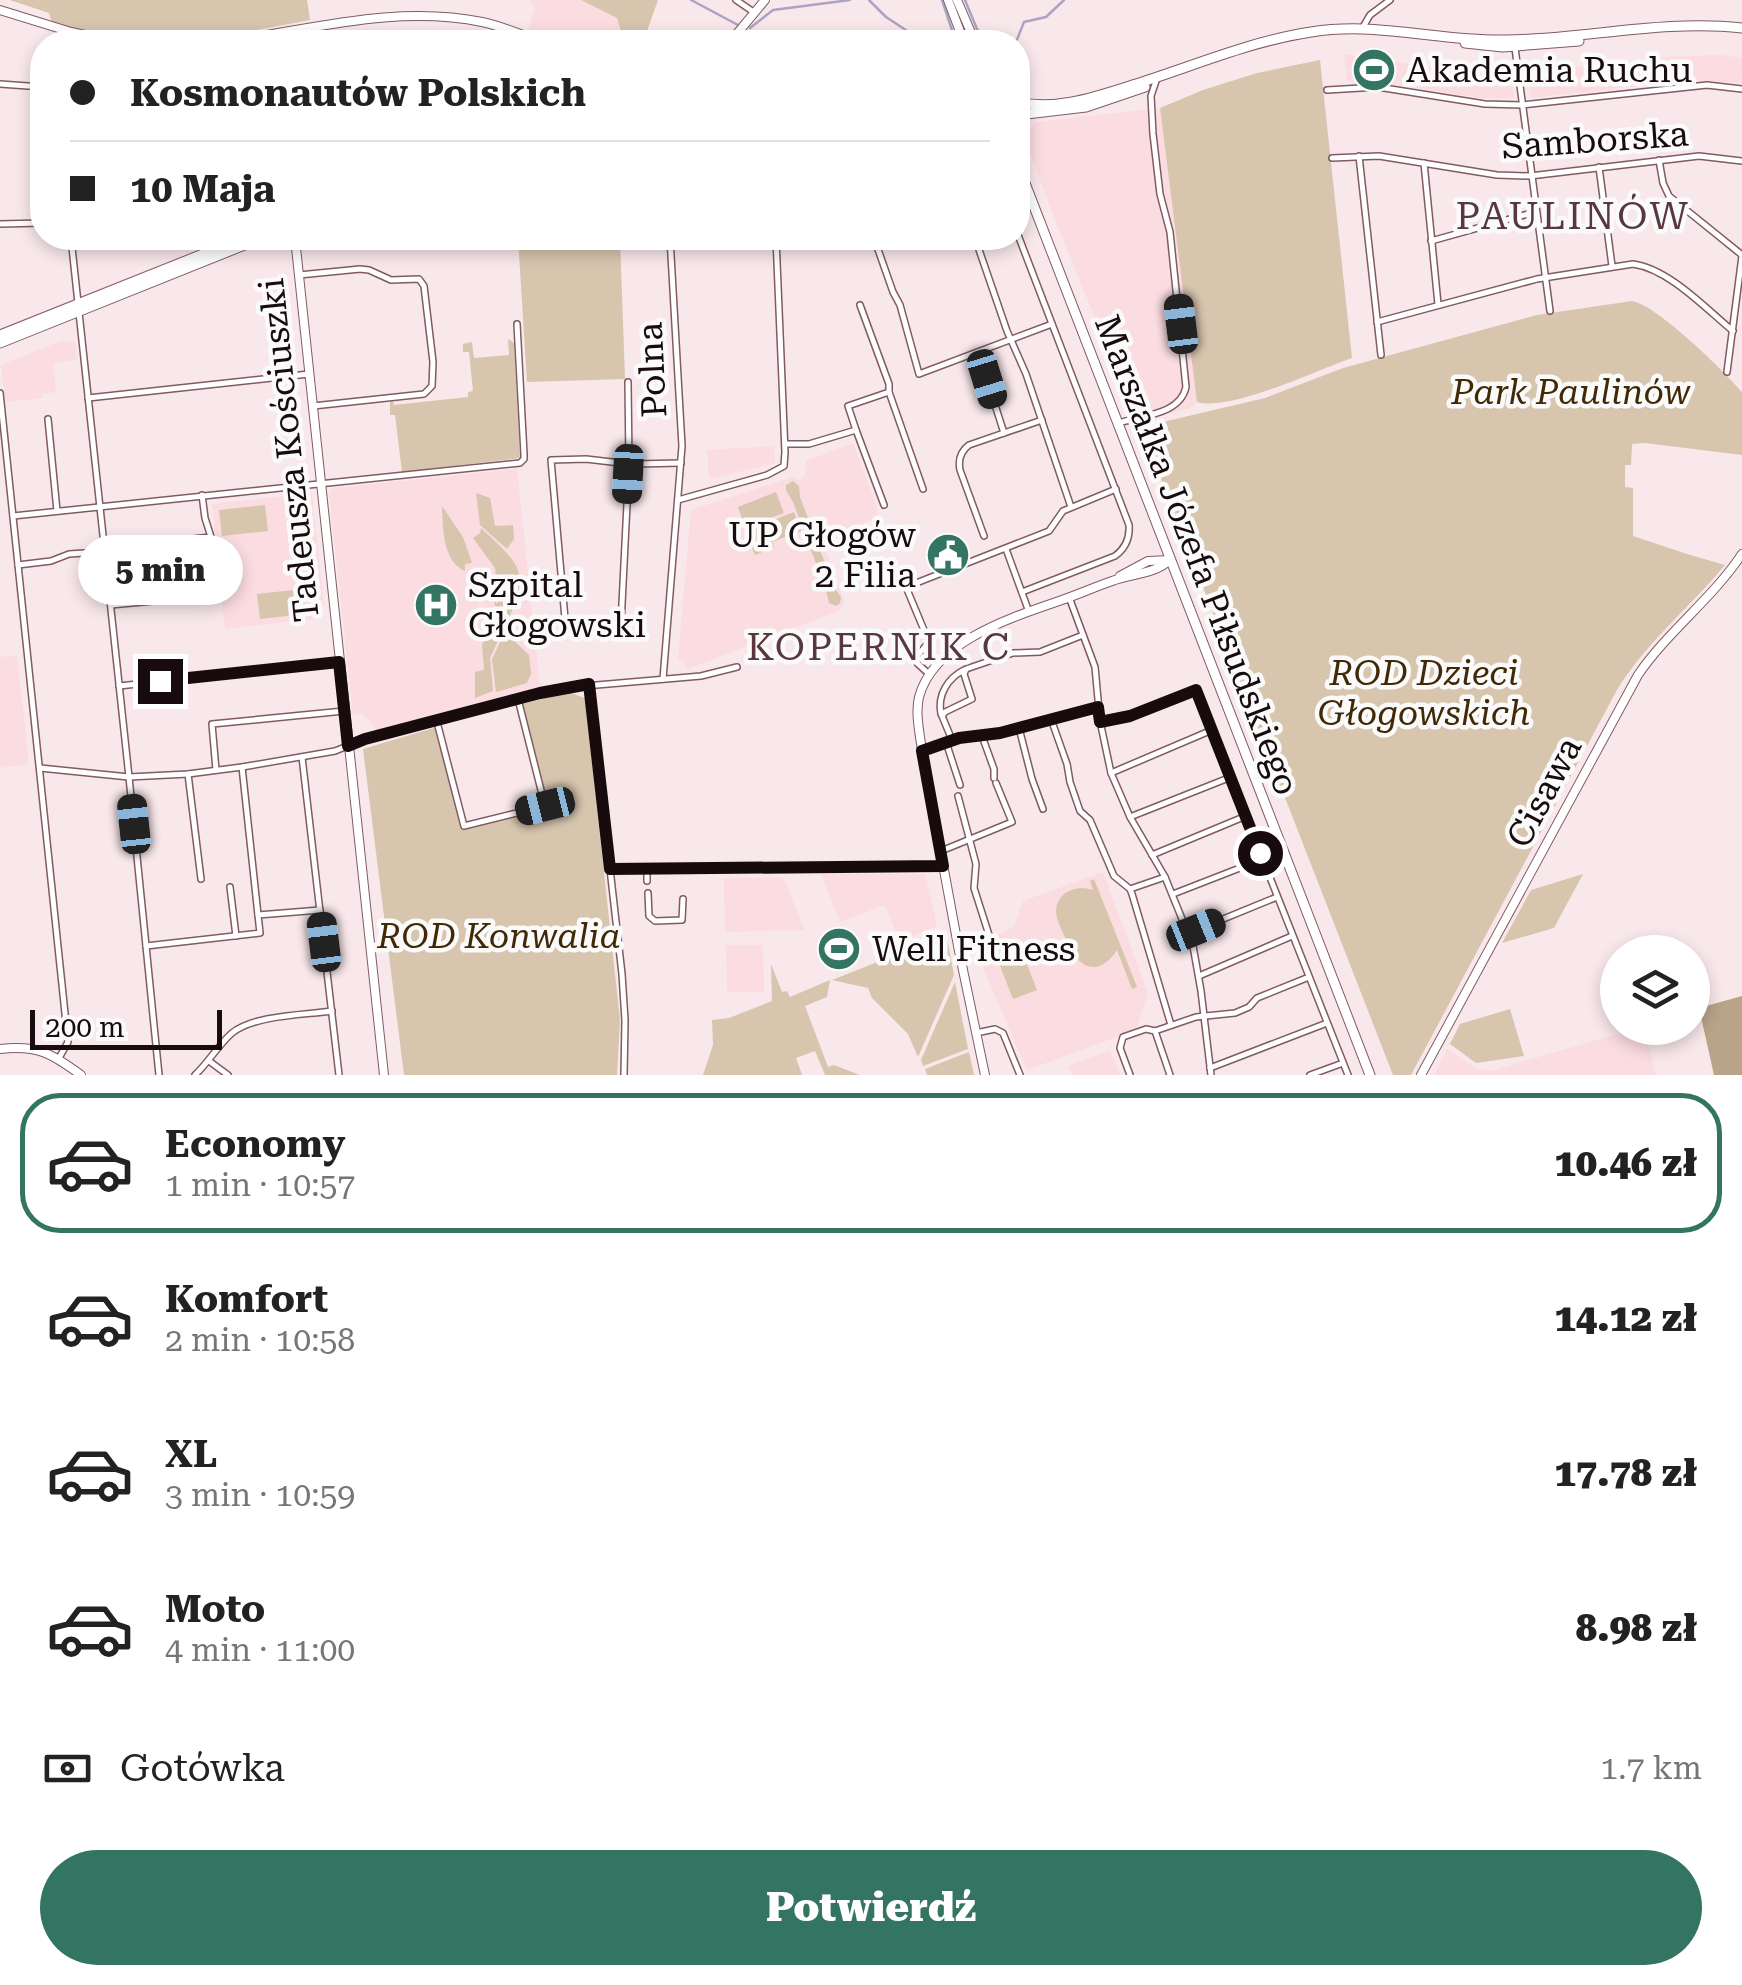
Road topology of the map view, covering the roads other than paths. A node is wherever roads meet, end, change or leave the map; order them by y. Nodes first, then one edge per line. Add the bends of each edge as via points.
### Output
1 (736, 0) edge
2 (765, 0) edge
3 (948, 0) edge
4 (957, 0) edge
5 (1390, 0) edge
6 (0, 10) edge
7 (755, 12) junction
8 (1363, 27) junction
9 (1742, 28) edge
10 (50, 30) edge
11 (311, 30) edge
12 (506, 30) edge
13 (740, 30) edge
14 (959, 30) edge
15 (970, 30) edge
16 (1514, 43) junction
17 (1160, 78) junction
18 (0, 84) edge
19 (30, 86) edge
20 (1130, 86) junction
21 (1742, 89) edge
22 (1328, 90) dead end
23 (1146, 92) junction
24 (1030, 103) edge
25 (1522, 105) junction
26 (1030, 113) edge
27 (1359, 156) junction
28 (1332, 158) dead end
29 (1659, 160) junction
30 (1742, 161) edge
31 (1424, 163) junction
32 (1599, 167) junction
33 (1530, 176) junction
34 (1030, 196) edge
35 (1535, 212) junction
36 (0, 224) edge
37 (30, 224) edge
38 (1432, 241) junction
39 (72, 250) edge
40 (215, 250) edge
41 (230, 250) edge
42 (296, 250) edge
43 (671, 250) edge
44 (777, 250) edge
45 (878, 250) edge
46 (979, 250) edge
47 (1024, 250) edge
48 (1742, 254) edge
49 (1612, 266) junction
50 (299, 274) junction
51 (1545, 278) junction
52 (860, 305) dead end
53 (1438, 305) junction
54 (77, 308) junction
55 (1550, 311) dead end
56 (1377, 322) junction
57 (517, 324) dead end
58 (1052, 324) junction
59 (1734, 330) junction
60 (0, 335) edge
61 (1011, 339) junction
62 (0, 343) edge
63 (978, 352) junction
64 (1381, 355) dead end
65 (1727, 372) dead end
66 (309, 374) junction
67 (628, 382) dead end
68 (888, 392) junction
69 (0, 393) edge
70 (88, 398) junction
71 (313, 406) junction
72 (48, 419) dead end
73 (1042, 420) junction
74 (1118, 424) junction
75 (856, 430) junction
76 (1004, 433) junction
77 (785, 444) junction
78 (629, 464) junction
79 (681, 464) junction
80 (320, 483) junction
81 (923, 490) dead end
82 (1116, 490) junction
83 (202, 496) junction
84 (678, 500) junction
85 (884, 504) dead end
86 (99, 506) junction
87 (1071, 507) junction
88 (57, 511) junction
89 (13, 516) junction
90 (984, 536) dead end
91 (1163, 541) junction
92 (1006, 548) junction
93 (104, 550) junction
94 (1742, 554) edge
95 (1170, 560) junction
96 (1148, 561) junction
97 (18, 565) junction
98 (1733, 569) junction
99 (1156, 570) junction
100 (1742, 574) edge
101 (1177, 578) junction
102 (1117, 579) junction
103 (1022, 592) junction
104 (216, 594) dead end
105 (1069, 597) junction
106 (110, 605) junction
107 (1029, 612) junction
108 (1083, 635) junction
109 (339, 662) junction
110 (736, 666) dead end
111 (966, 668) junction
112 (930, 675) junction
113 (663, 679) junction
114 (589, 684) junction
115 (118, 686) junction
116 (518, 699) junction
117 (1098, 707) junction
118 (344, 711) junction
119 (942, 716) junction
120 (1051, 719) junction
121 (437, 720) junction
122 (1100, 722) junction
123 (1019, 728) junction
124 (1212, 730) junction
125 (982, 736) junction
126 (949, 741) junction
127 (348, 746) junction
128 (922, 751) junction
129 (302, 757) junction
130 (40, 768) junction
131 (242, 768) junction
132 (216, 770) junction
133 (1111, 773) junction
134 (188, 774) junction
135 (129, 777) junction
136 (1231, 777) junction
137 (960, 785) dead end
138 (958, 796) dead end
139 (1042, 809) dead end
140 (1246, 816) junction
141 (1130, 817) junction
142 (968, 840) junction
143 (941, 852) junction
144 (1152, 855) junction
145 (1262, 859) junction
146 (943, 866) junction
147 (646, 868) junction
148 (610, 869) junction
149 (1165, 877) junction
150 (200, 878) dead end
151 (647, 881) dead end
152 (230, 887) dead end
153 (1130, 888) junction
154 (648, 893) dead end
155 (1173, 894) junction
156 (1277, 897) junction
157 (683, 899) dead end
158 (320, 910) junction
159 (258, 915) junction
160 (1189, 932) junction
161 (236, 936) junction
162 (989, 936) dead end
163 (1292, 936) junction
164 (146, 946) junction
165 (1199, 976) junction
166 (1309, 977) junction
167 (332, 1012) junction
168 (1204, 1016) junction
169 (1327, 1023) junction
170 (1171, 1025) junction
171 (1154, 1032) junction
172 (976, 1034) junction
173 (0, 1050) edge
174 (59, 1058) junction
175 (210, 1062) junction
176 (1343, 1062) junction
177 (1210, 1072) edge
178 (985, 1073) edge
179 (81, 1075) edge
180 (159, 1075) edge
181 (195, 1075) edge
182 (228, 1075) edge
183 (339, 1075) edge
184 (384, 1075) edge
185 (624, 1075) edge
186 (1020, 1075) edge
187 (1130, 1075) edge
188 (1170, 1075) edge
189 (1310, 1075) edge
190 (1348, 1075) edge
191 (1370, 1075) edge
192 (1421, 1075) edge

1 - 7 street
2 - 7 street
3 - 14 street
4 - 15 street
5 - 8 street
6 - 10 street
7 - 13 street
8 - 16 main road via 1480,46
8 - 17 main road via 1286,37
9 - 16 main road via 1680,26
11 - 12 street via 400,16
16 - 25 street
17 - 20 main road
17 - 23 main road
18 - 19 street
20 - 23 street
20 - 24 main road via 1072,102
21 - 25 street via 1693,86
22 - 25 street via 1378,87
23 - 26 main road
23 - 74 street via 1170,232 1186,388 1177,404
25 - 33 street
27 - 28 street, Samborska
27 - 31 street, Samborska
27 - 56 street
29 - 30 street, Samborska
29 - 32 street, Samborska
29 - 48 street via 1670,196
31 - 33 street, Samborska
31 - 38 street
32 - 33 street, Samborska
32 - 49 street
33 - 35 street
34 - 74 main road, Marszałka Józefa Piłsudskiego
35 - 38 street
35 - 51 street
36 - 37 street
38 - 53 street
39 - 54 street
40 - 54 main road
41 - 54 main road
42 - 50 street, Tadeusza Kościuszki
43 - 79 street, Polna
44 - 77 street
45 - 63 street via 919,374
46 - 61 street
47 - 58 street
48 - 59 street
49 - 51 street
49 - 59 street via 1644,266 1662,274
50 - 66 street, Tadeusza Kościuszki
50 - 71 street via 360,269 391,280 419,279 433,362 432,386 424,394
51 - 53 street
51 - 55 street
52 - 68 street
53 - 56 street
54 - 60 main road
54 - 62 main road
54 - 70 street
56 - 64 street
57 - 80 street via 523,461
58 - 61 street
58 - 82 street
59 - 65 street
61 - 63 street
61 - 73 street
63 - 76 street
66 - 70 street
66 - 71 street, Tadeusza Kościuszki
67 - 78 street
68 - 75 street via 848,406
68 - 81 street
69 - 89 street
70 - 86 street
71 - 80 street, Tadeusza Kościuszki
72 - 88 street
73 - 76 street
73 - 87 street
74 - 91 main road, Marszałka Józefa Piłsudskiego
75 - 77 street
75 - 85 street
76 - 90 street via 969,445 959,463
77 - 84 street via 785,462 777,471
78 - 78 street via 619,627 569,631 550,460
78 - 79 street
79 - 84 street, Polna
80 - 83 street
80 - 109 street, Tadeusza Kościuszki
82 - 87 street
82 - 103 street via 1130,533 1120,552
83 - 86 street
83 - 93 street via 211,537
84 - 113 street, Polna
86 - 88 street
86 - 93 street
87 - 92 street via 1049,531
88 - 89 street
89 - 97 street
91 - 95 main road, Marszałka Józefa Piłsudskiego
91 - 96 street
92 - 103 street
92 - 112 street via 906,587 929,642 917,663
93 - 97 street
93 - 106 street
94 - 98 street, Cisawa
95 - 96 street
95 - 99 street
95 - 101 main road, Marszałka Józefa Piłsudskiego
96 - 102 street
97 - 130 street
98 - 100 street
98 - 192 street, Cisawa via 1638,675
99 - 101 street
99 - 102 street
101 - 191 main road, Marszałka Józefa Piłsudskiego
102 - 105 street
103 - 107 street
104 - 106 street
105 - 107 street
105 - 108 street
106 - 115 street
107 - 112 street via 962,644
108 - 111 street
108 - 117 street via 1095,667
109 - 115 street
109 - 118 street, Tadeusza Kościuszki
110 - 113 street
111 - 119 street via 944,689
111 - 119 street via 972,699
112 - 128 street via 918,698
113 - 114 street
114 - 116 street
114 - 148 street
115 - 135 street
116 - 121 street
116 - 121 street via 545,806 464,826
117 - 120 street
117 - 122 street
118 - 127 street, Tadeusza Kościuszki
118 - 132 street via 212,724
119 - 126 street
120 - 123 street
120 - 153 street via 1080,812 1090,820 1114,876
121 - 127 street
122 - 124 street via 1196,690
122 - 133 street
123 - 125 street
123 - 139 street
124 - 133 street
124 - 136 street
125 - 126 street
125 - 142 street via 1012,820
126 - 128 street
126 - 137 street
127 - 129 street
127 - 184 street, Tadeusza Kościuszki
128 - 143 street
129 - 131 street
129 - 158 street
130 - 135 street
130 - 174 street via 68,1042
131 - 132 street
131 - 159 street
132 - 134 street
133 - 141 street
134 - 135 street
134 - 150 street
135 - 164 street
136 - 140 street
136 - 141 street
138 - 142 street
140 - 144 street
140 - 145 street
141 - 144 street
142 - 143 street
142 - 162 street
143 - 146 street
144 - 149 street
145 - 155 street
145 - 156 street
146 - 147 street
146 - 172 street
147 - 148 street
147 - 151 street
148 - 185 street
149 - 153 street
149 - 155 street
152 - 161 street
153 - 170 street
154 - 157 street via 654,922 682,920
155 - 160 street
156 - 160 street
156 - 163 street
158 - 159 street
158 - 167 street
159 - 161 street via 260,933
160 - 165 street
161 - 164 street
163 - 165 street
163 - 166 street
164 - 180 street
165 - 168 street
166 - 168 street via 1236,1014
166 - 169 street
167 - 175 street via 242,1027
167 - 183 street
168 - 170 street
168 - 177 street
169 - 176 street
169 - 177 street
170 - 171 street
171 - 187 street via 1123,1037
171 - 188 street
172 - 178 street
172 - 186 street via 1003,1033
173 - 174 street via 37,1048
174 - 179 street
175 - 181 street
175 - 182 street
176 - 189 street
176 - 190 street

